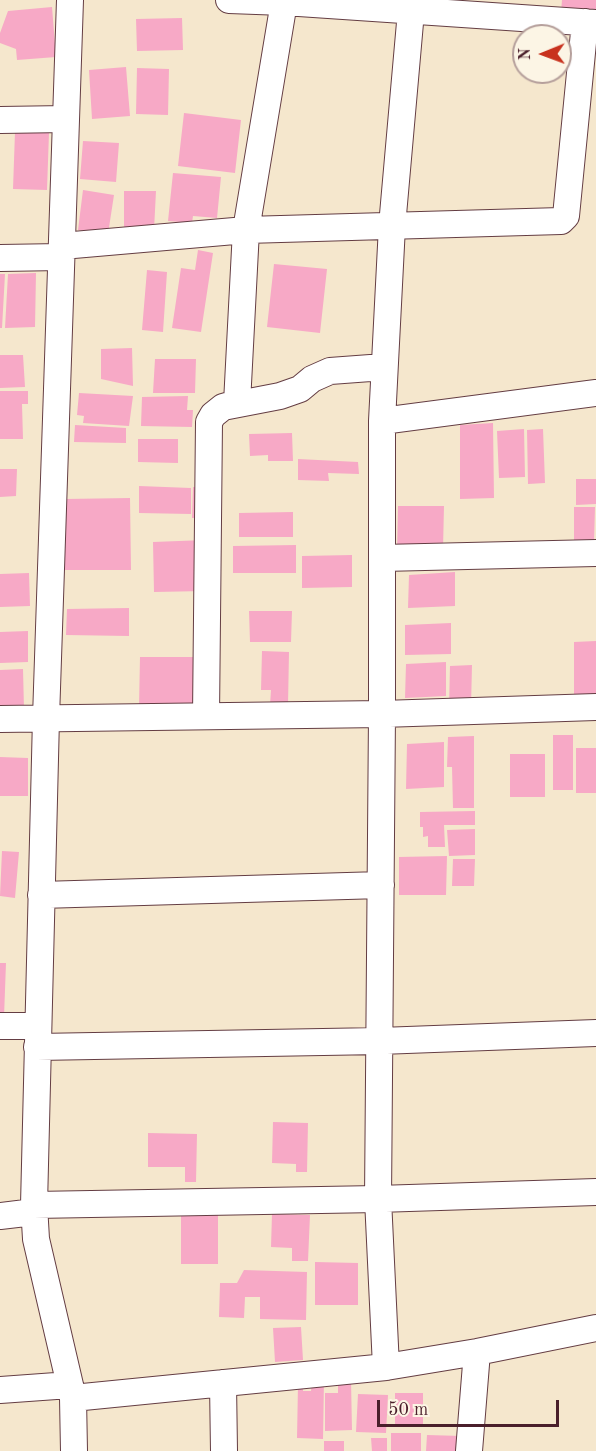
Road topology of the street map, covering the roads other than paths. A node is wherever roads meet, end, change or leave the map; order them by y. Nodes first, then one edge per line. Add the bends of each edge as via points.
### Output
1 (70, 0) edge
2 (229, 0) edge
3 (284, 2) junction
4 (412, 5) edge
5 (590, 22) edge
6 (66, 119) junction
7 (0, 120) edge
8 (392, 226) junction
9 (246, 230) junction
10 (62, 251) junction
11 (0, 258) edge
12 (384, 367) junction
13 (596, 393) edge
14 (223, 407) junction
15 (382, 421) junction
16 (596, 553) edge
17 (382, 558) junction
18 (596, 707) edge
19 (382, 714) junction
20 (206, 716) junction
21 (46, 718) junction
22 (0, 719) edge
23 (381, 885) junction
24 (41, 895) junction
25 (0, 1026) edge
26 (596, 1033) edge
27 (38, 1036) junction
28 (380, 1041) junction
29 (596, 1192) edge
30 (378, 1199) junction
31 (34, 1209) junction
32 (0, 1216) edge
33 (596, 1328) edge
34 (477, 1352) junction
35 (386, 1367) junction
36 (223, 1383) junction
37 (0, 1390) edge
38 (71, 1392) junction
39 (74, 1451) edge
40 (224, 1451) edge
41 (469, 1451) edge

1 - 6 street
2 - 3 street
3 - 4 street
3 - 9 street
4 - 5 street
4 - 8 street
5 - 8 street via 566,216 555,223
6 - 7 street
6 - 10 street
8 - 9 street
8 - 12 street
9 - 10 street
9 - 14 street via 237,403
10 - 11 street
10 - 21 street
12 - 14 street via 330,371 279,396
12 - 15 street
13 - 15 street
14 - 20 street via 209,422
15 - 17 street
16 - 17 street
17 - 19 street
18 - 19 street
19 - 20 street
19 - 23 street
20 - 21 street
21 - 22 street
21 - 24 street
23 - 24 street
23 - 28 street
24 - 27 street
25 - 27 street
26 - 28 street
27 - 28 street
27 - 31 street
28 - 30 street
29 - 30 street
30 - 31 street
30 - 35 street
31 - 32 street
31 - 38 street via 36,1239
33 - 34 street
34 - 35 street
34 - 41 street
35 - 36 street
36 - 38 street
36 - 40 street
37 - 38 street
38 - 39 street

